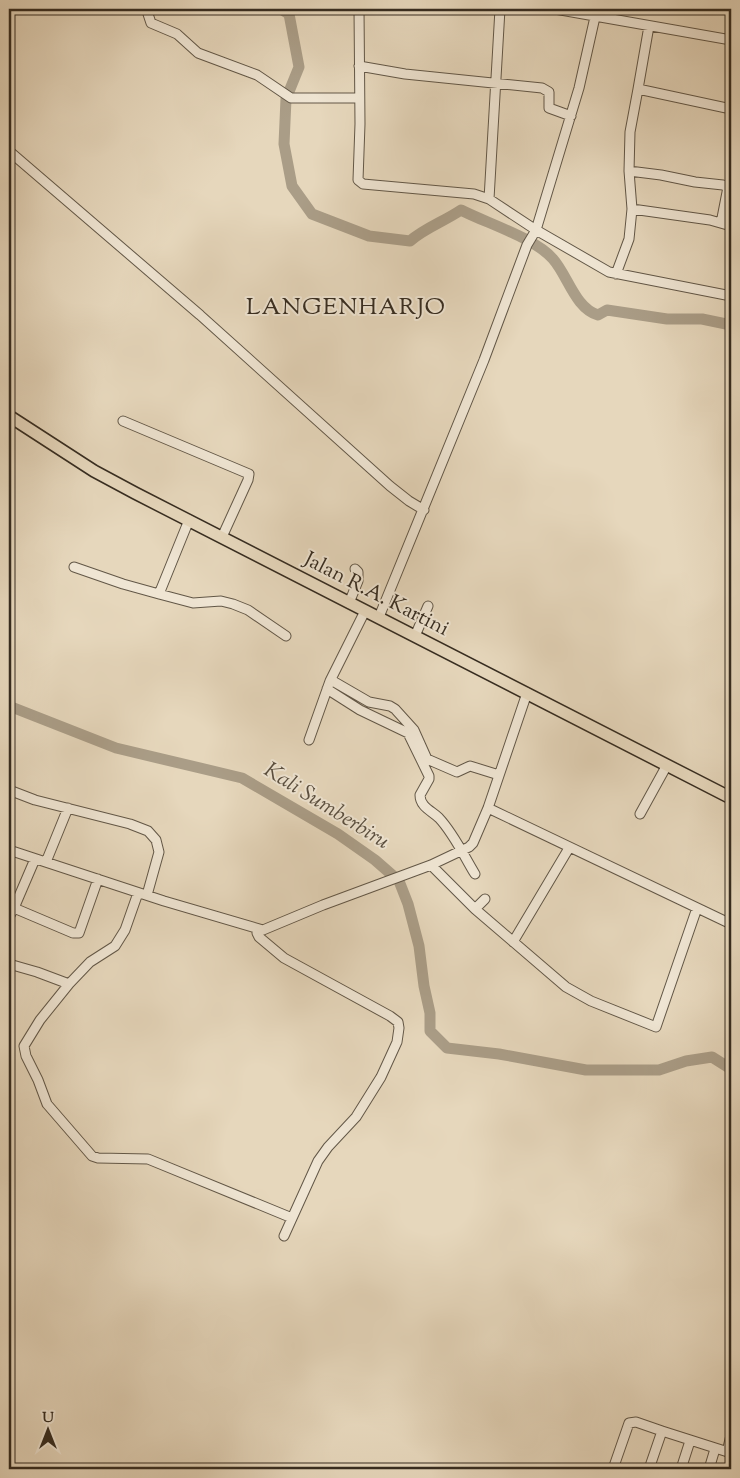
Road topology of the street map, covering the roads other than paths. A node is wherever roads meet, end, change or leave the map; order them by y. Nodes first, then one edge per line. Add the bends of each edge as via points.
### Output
1 (150, 9) edge
2 (359, 9) edge
3 (500, 9) edge
4 (555, 9) edge
5 (595, 17) junction
6 (649, 26) junction
7 (731, 40) edge
8 (359, 66) junction
9 (496, 83) junction
10 (638, 89) junction
11 (359, 98) junction
12 (731, 109) edge
13 (571, 116) junction
14 (9, 151) edge
15 (629, 171) junction
16 (730, 184) edge
17 (489, 199) junction
18 (632, 209) junction
19 (721, 223) junction
20 (731, 226) edge
21 (536, 230) junction
22 (616, 274) junction
23 (731, 296) edge
24 (9, 416) edge
25 (123, 421) dead end
26 (424, 510) junction
27 (190, 520) junction
28 (222, 537) junction
29 (74, 567) dead end
30 (355, 569) dead end
31 (159, 594) junction
32 (349, 603) junction
33 (428, 606) dead end
34 (365, 610) junction
35 (379, 617) junction
36 (286, 636) dead end
37 (415, 636) junction
38 (329, 684) junction
39 (527, 693) junction
40 (411, 732) junction
41 (309, 740) dead end
42 (667, 765) junction
43 (499, 774) junction
44 (9, 790) edge
45 (731, 798) edge
46 (68, 808) junction
47 (488, 808) junction
48 (640, 814) dead end
49 (569, 848) junction
50 (9, 850) edge
51 (463, 850) junction
52 (35, 859) junction
53 (46, 862) junction
54 (431, 865) junction
55 (475, 874) dead end
56 (98, 879) junction
57 (142, 894) junction
58 (484, 899) dead end
59 (14, 908) junction
60 (476, 908) junction
61 (697, 908) junction
62 (9, 917) edge
63 (731, 924) edge
64 (257, 929) junction
65 (513, 942) junction
66 (9, 964) edge
67 (68, 984) junction
68 (291, 1218) junction
69 (284, 1236) dead end
70 (662, 1431) junction
71 (731, 1434) edge
72 (690, 1441) junction
73 (715, 1449) junction
74 (729, 1453) edge
75 (613, 1469) edge
76 (649, 1469) edge
77 (680, 1469) edge
78 (709, 1469) edge

1 - 11 street via 151,23 177,34 193,50 257,75 288,96
2 - 8 street
3 - 9 street
4 - 5 street
5 - 6 street
5 - 13 street
6 - 7 street
6 - 10 street
8 - 9 street
8 - 11 street
9 - 13 street via 547,89 549,108
9 - 17 street
10 - 12 street
10 - 15 street via 630,132
11 - 17 street via 357,177 360,182 474,194
13 - 21 street
14 - 26 street via 200,315 390,486
15 - 16 street
15 - 18 street
16 - 19 street
17 - 21 street
18 - 19 street
18 - 22 street via 629,239
19 - 20 street
21 - 22 street
21 - 26 street
22 - 23 street
24 - 27 main road, Jalan R.A. Kartini via 94,471
25 - 28 street via 249,474
26 - 35 street
27 - 28 main road, Jalan R.A. Kartini
27 - 31 street
28 - 32 main road, Jalan R.A. Kartini
29 - 31 street
30 - 32 street via 358,581
31 - 36 street via 193,603 220,601 233,604 248,610
32 - 34 main road, Jalan R.A. Kartini
33 - 37 street
34 - 35 main road, Jalan R.A. Kartini
34 - 38 street
35 - 37 main road, Jalan R.A. Kartini
37 - 39 main road, Jalan R.A. Kartini
38 - 40 street via 360,710
38 - 40 street via 369,702 390,706
38 - 41 street
39 - 42 main road, Jalan R.A. Kartini
39 - 43 street
40 - 43 street via 428,759 457,772 470,766
40 - 51 street via 430,776 420,795 422,804 447,828
42 - 45 main road, Jalan R.A. Kartini
42 - 48 street
43 - 47 street
44 - 46 street
46 - 53 street
46 - 57 street via 143,828 151,834 159,852
47 - 49 street
47 - 51 street via 473,843
49 - 61 street
49 - 65 street
50 - 52 street
51 - 54 street
51 - 55 street
52 - 53 street
52 - 59 street
53 - 56 street
54 - 60 street
54 - 64 street via 263,930
56 - 57 street
56 - 59 street via 79,933
57 - 64 street
57 - 67 street via 115,946 90,962
58 - 60 street
59 - 62 street
60 - 65 street
61 - 63 street
61 - 65 street via 656,1027 577,995
64 - 68 street via 259,937 284,958 390,1016 398,1022 399,1028 397,1042 381,1077 356,1118 318,1161
66 - 67 street
67 - 68 street via 40,1020 24,1049 48,1107 90,1154 98,1158 148,1159
68 - 69 street
70 - 72 street
70 - 75 street via 636,1422 629,1423
70 - 76 street
71 - 74 street
72 - 73 street
72 - 77 street
73 - 74 street
73 - 78 street

